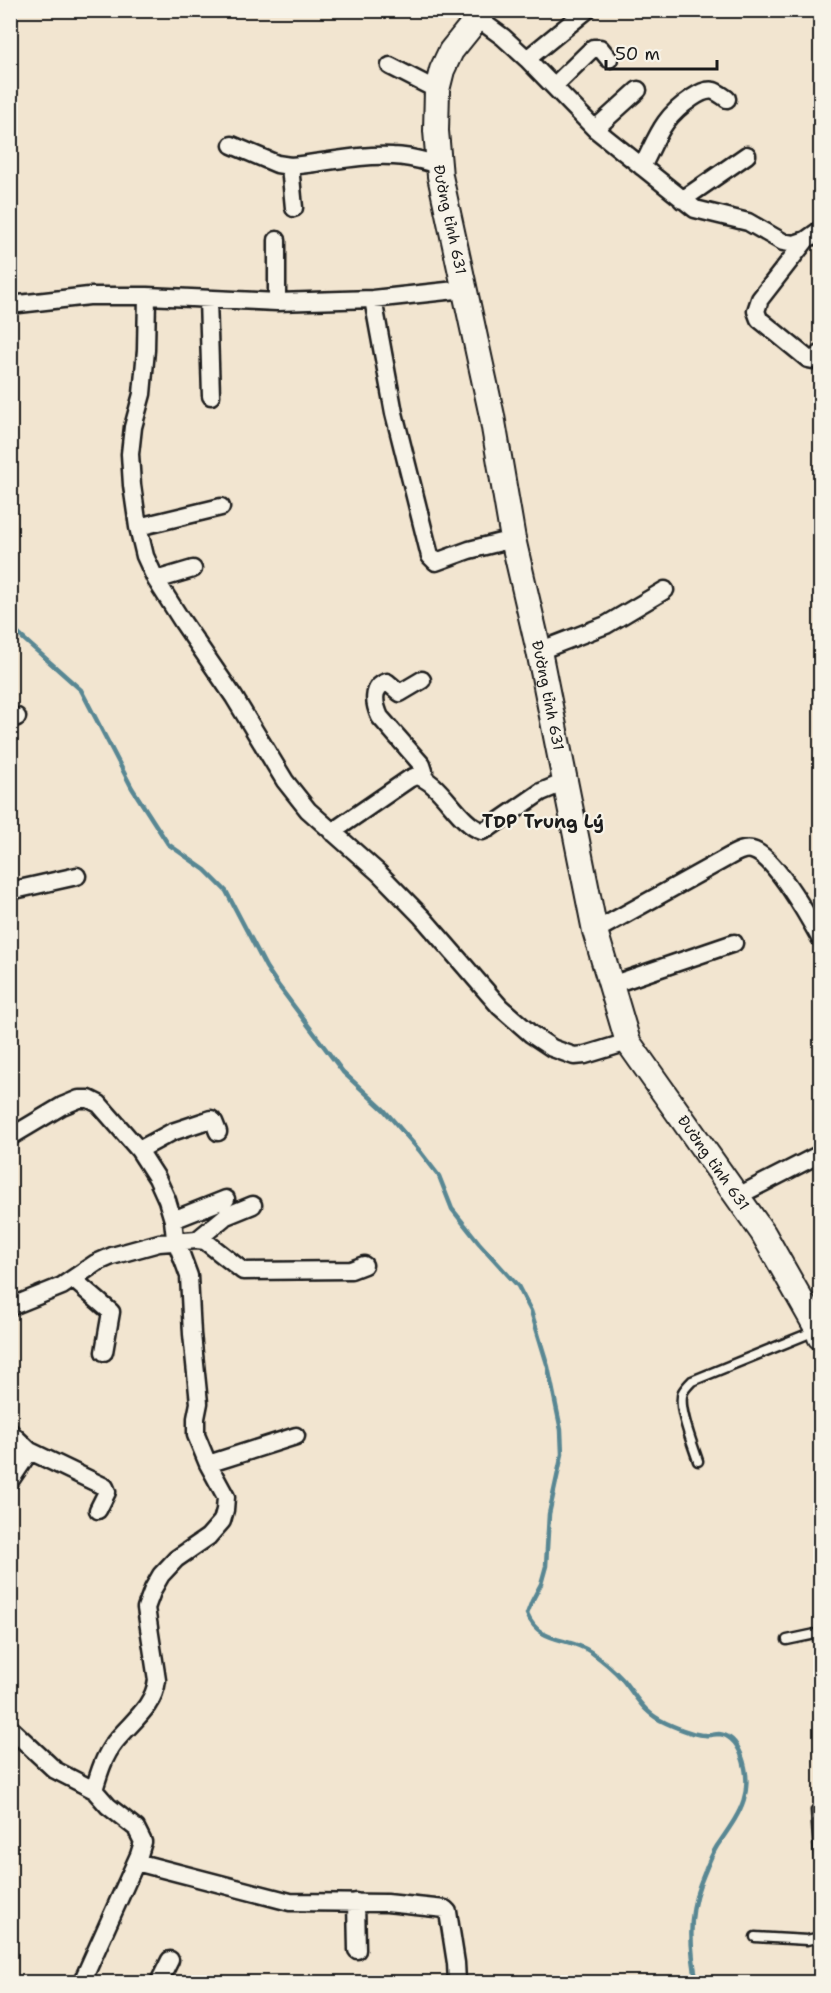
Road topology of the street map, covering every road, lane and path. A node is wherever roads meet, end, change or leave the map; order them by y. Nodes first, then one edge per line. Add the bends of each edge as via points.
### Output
1 (587, 10) edge
2 (481, 14) edge
3 (527, 59) junction
4 (609, 59) dead end
5 (390, 66) dead end
6 (554, 86) junction
7 (437, 90) junction
8 (638, 90) dead end
9 (727, 99) dead end
10 (595, 129) junction
11 (232, 145) dead end
12 (747, 155) dead end
13 (439, 165) junction
14 (290, 166) junction
15 (642, 166) junction
16 (682, 200) junction
17 (294, 208) dead end
18 (820, 230) edge
19 (277, 240) dead end
20 (806, 240) junction
21 (465, 289) junction
22 (147, 296) junction
23 (208, 299) junction
24 (373, 299) junction
25 (277, 302) junction
26 (10, 305) edge
27 (820, 354) edge
28 (211, 396) dead end
29 (221, 507) dead end
30 (138, 527) junction
31 (513, 539) junction
32 (193, 569) dead end
33 (156, 580) junction
34 (665, 590) dead end
35 (539, 651) junction
36 (422, 680) dead end
37 (422, 777) junction
38 (565, 782) junction
39 (332, 832) junction
40 (78, 876) dead end
41 (10, 891) edge
42 (595, 931) junction
43 (820, 938) edge
44 (734, 942) dead end
45 (611, 985) junction
46 (628, 1042) junction
47 (218, 1132) dead end
48 (10, 1137) edge
49 (139, 1150) junction
50 (820, 1154) edge
51 (736, 1197) junction
52 (226, 1199) dead end
53 (253, 1204) dead end
54 (173, 1220) junction
55 (197, 1240) junction
56 (177, 1242) junction
57 (364, 1265) dead end
58 (73, 1279) junction
59 (10, 1307) edge
60 (819, 1334) edge
61 (104, 1352) dead end
62 (10, 1431) edge
63 (296, 1436) dead end
64 (30, 1450) junction
65 (698, 1461) dead end
66 (208, 1464) junction
67 (10, 1481) edge
68 (98, 1510) dead end
69 (820, 1633) edge
70 (787, 1640) dead end
71 (10, 1728) edge
72 (94, 1790) junction
73 (816, 1810) dead end
74 (136, 1862) junction
75 (820, 1870) edge
76 (356, 1902) junction
77 (755, 1937) dead end
78 (820, 1937) edge
79 (357, 1950) dead end
80 (170, 1960) dead end
81 (82, 1983) edge
82 (159, 1983) edge
83 (457, 1983) edge

1 - 3 street
2 - 3 street
2 - 7 main road, Đường tỉnh 631 via 451,51
3 - 6 street
4 - 6 street via 600,48 592,48
5 - 7 street
6 - 10 street
7 - 13 main road, Đường tỉnh 631
8 - 10 street
9 - 15 street via 716,92 699,93 675,109
10 - 15 street
11 - 14 street
12 - 16 street
13 - 14 street via 413,158 368,156
13 - 21 main road, Đường tỉnh 631
14 - 17 street
15 - 16 street
16 - 20 street via 695,209 748,222 783,242
18 - 20 street
19 - 25 street
20 - 27 street via 759,299 756,311 759,319 808,359
21 - 24 street
21 - 31 main road, Đường tỉnh 631
22 - 23 street
22 - 26 street via 90,296
22 - 30 street via 142,394 130,454
23 - 25 street
23 - 28 street
24 - 25 street
24 - 31 street via 394,413 430,556 436,562
29 - 30 street
30 - 33 street
31 - 35 main road, Đường tỉnh 631
32 - 33 street
33 - 39 street via 285,781
34 - 35 street via 606,625
35 - 38 main road, Đường tỉnh 631
36 - 37 street via 400,693 387,682 375,692 381,717 422,765
37 - 38 street via 470,825 482,831 541,792
37 - 39 street via 410,779
38 - 42 main road, Đường tỉnh 631
39 - 46 street via 379,873 500,1007 531,1034 574,1056
40 - 41 street
42 - 43 street via 749,849 762,854 778,871
42 - 45 main road, Đường tỉnh 631
44 - 45 street
45 - 46 main road, Đường tỉnh 631
46 - 51 main road, Đường tỉnh 631
47 - 49 street via 211,1119 172,1132
48 - 49 street via 62,1106 89,1099 99,1104
49 - 54 street via 157,1178
50 - 51 street
51 - 60 main road, Đường tỉnh 631 via 763,1233
52 - 54 street
53 - 55 street via 226,1216
54 - 56 street
55 - 56 street
55 - 57 street via 214,1247 243,1271 351,1270
56 - 58 street via 112,1256
56 - 66 street via 189,1276 199,1392 196,1436
58 - 59 street
58 - 61 street via 111,1312
60 - 65 lane via 692,1381 683,1393 681,1405
62 - 64 street
63 - 66 street
64 - 67 street
64 - 68 street via 105,1487 107,1492
66 - 72 street via 226,1497 222,1521 208,1537 176,1559 153,1589 146,1608 156,1691 115,1743
69 - 70 lane
71 - 72 street via 55,1770
72 - 74 street via 136,1828 143,1842
73 - 75 lane
74 - 76 street via 290,1902
74 - 81 street
76 - 79 street
76 - 83 street via 446,1909
77 - 78 lane
80 - 82 street

